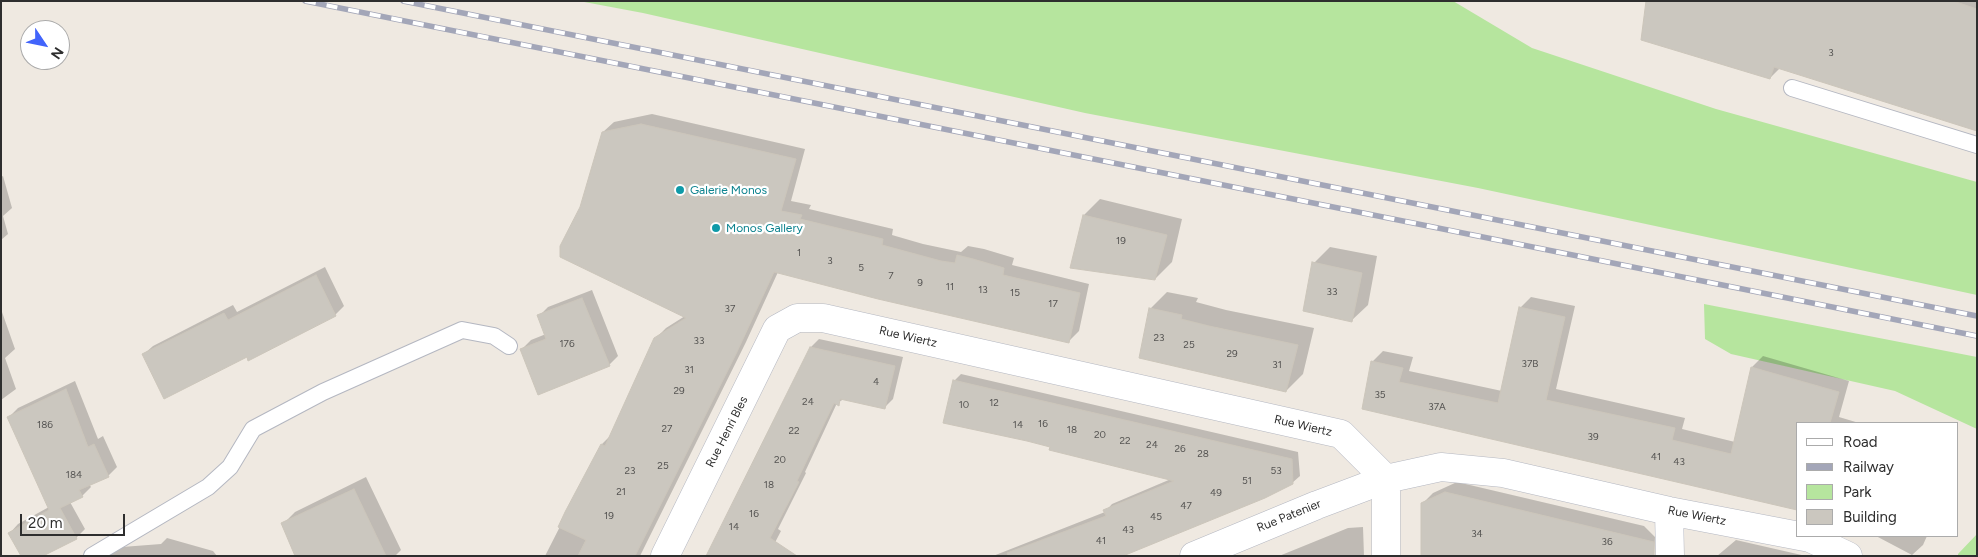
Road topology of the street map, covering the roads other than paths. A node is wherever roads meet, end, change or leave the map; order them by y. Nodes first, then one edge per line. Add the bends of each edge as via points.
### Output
1 (1792, 88) dead end
2 (1977, 145) edge
3 (797, 318) joint
4 (509, 346) dead end
5 (1386, 480) junction
6 (1669, 511) junction
7 (1796, 535) edge
8 (1805, 537) edge
9 (92, 556) edge
10 (665, 556) edge
11 (1194, 556) edge
12 (1386, 556) edge
13 (1670, 556) edge
14 (1848, 556) edge

1 - 2 lane
3 - 5 street, Rue Wiertz via 822,318 1341,434
3 - 10 street, Rue Henri Bles via 777,329
4 - 9 lane via 494,336 462,330 323,392 253,429 230,467 208,487
5 - 6 street, Rue Wiertz via 1441,467 1503,473
5 - 11 street, Rue Patenier
5 - 12 street
6 - 7 street, Rue Wiertz
6 - 13 street
8 - 14 street, Rue Wiertz

